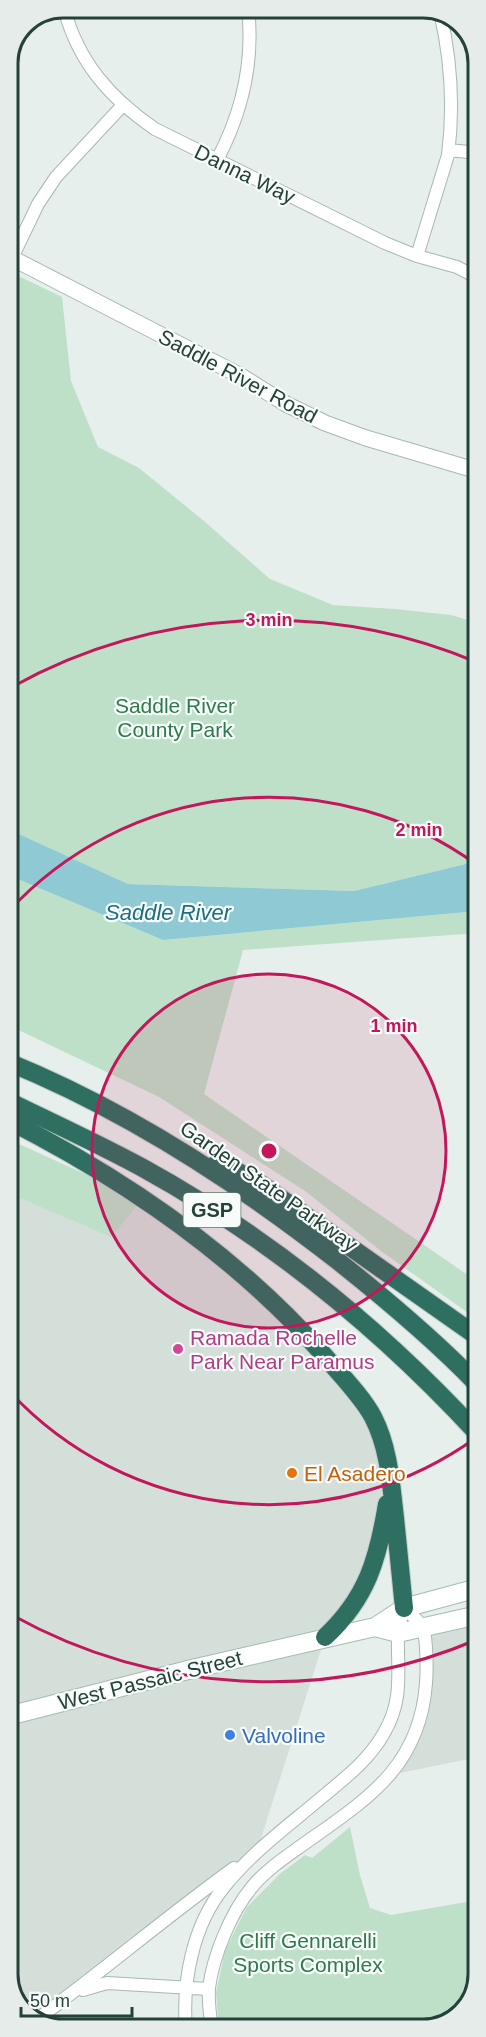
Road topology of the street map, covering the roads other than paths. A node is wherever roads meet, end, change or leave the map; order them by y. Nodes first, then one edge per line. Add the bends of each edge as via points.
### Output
1 (68, 18) edge
2 (249, 18) edge
3 (442, 22) edge
4 (123, 105) junction
5 (449, 150) junction
6 (468, 152) edge
7 (217, 160) junction
8 (18, 242) edge
9 (417, 256) junction
10 (18, 261) edge
11 (468, 273) edge
12 (468, 468) edge
13 (18, 1067) edge
14 (100, 1105) junction
15 (18, 1106) edge
16 (18, 1125) edge
17 (468, 1330) edge
18 (468, 1375) edge
19 (468, 1423) edge
20 (390, 1478) junction
21 (468, 1591) edge
22 (404, 1608) junction
23 (468, 1617) edge
24 (375, 1627) junction
25 (423, 1627) junction
26 (398, 1632) junction
27 (325, 1637) junction
28 (18, 1713) edge
29 (257, 1851) junction
30 (186, 1987) junction
31 (209, 1989) junction
32 (56, 2005) junction
33 (43, 2014) edge
34 (186, 2019) edge
35 (211, 2019) edge

1 - 4 street, Danna Way via 89,65
2 - 7 street via 248,71 241,103
3 - 5 street via 451,99
4 - 7 street, Danna Way via 155,129
4 - 8 street via 56,177
5 - 6 street
5 - 9 street
7 - 9 street, Danna Way
9 - 11 street, Danna Way
10 - 12 street, Saddle River Road via 325,423
13 - 14 highway, Garden State Parkway / GSP
14 - 17 highway via 179,1140 262,1185
14 - 18 highway, Garden State Parkway / GSP via 171,1144 302,1232 419,1328
15 - 19 highway, GSP via 144,1169 212,1209 338,1301
16 - 20 highway via 104,1172 158,1208 254,1284 306,1335 373,1416 385,1446
20 - 22 highway
20 - 27 highway via 372,1571 350,1611
21 - 22 main road
22 - 24 main road
22 - 25 street
22 - 26 street
23 - 25 main road
24 - 26 main road
24 - 27 main road, West Passaic Street
25 - 26 main road
25 - 31 street via 427,1670 424,1704 406,1755 352,1809 280,1861 252,1887 217,1954
26 - 29 street via 400,1682 386,1731 353,1771
27 - 28 main road, West Passaic Street
29 - 30 street via 223,1888 204,1918
29 - 32 street
30 - 31 street
30 - 32 street via 107,1983 76,1992
30 - 34 street
31 - 35 street
32 - 33 street

